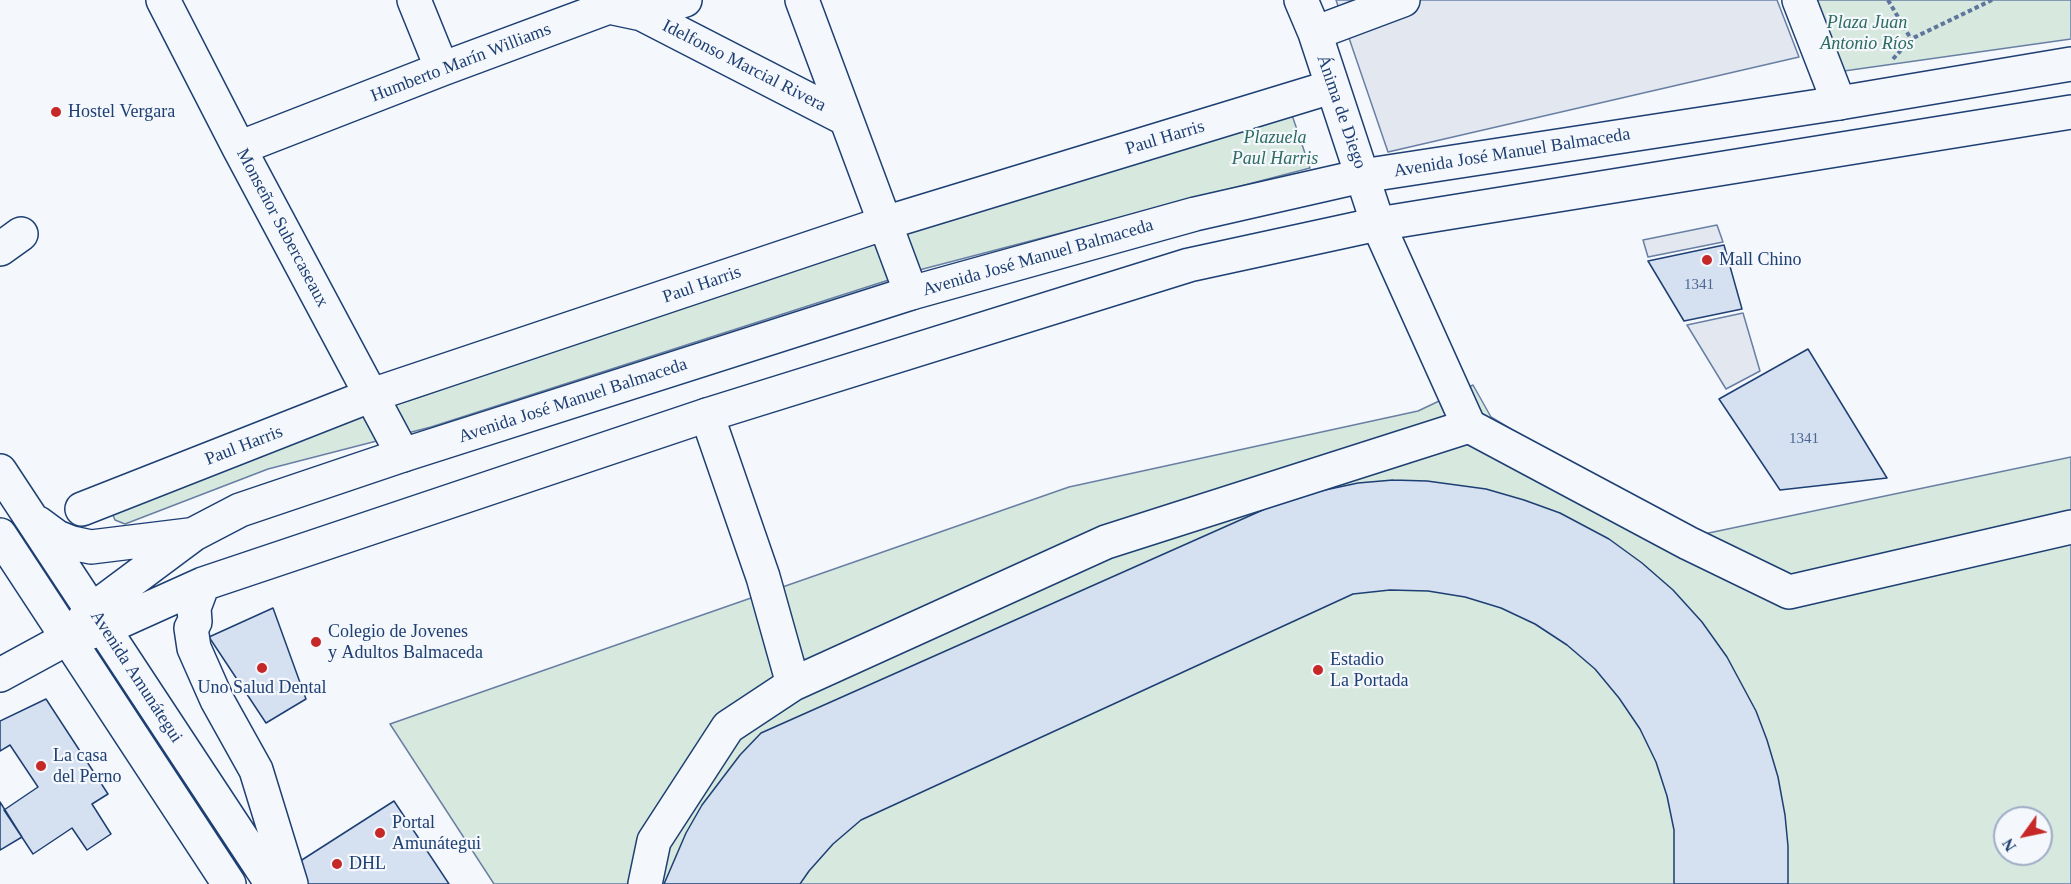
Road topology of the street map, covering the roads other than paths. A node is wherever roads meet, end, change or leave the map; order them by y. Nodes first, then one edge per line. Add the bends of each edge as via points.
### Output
1 (163, 0) edge
2 (414, 0) edge
3 (685, 0) edge
4 (802, 0) edge
5 (1301, 0) edge
6 (1402, 0) edge
7 (1799, 0) edge
8 (608, 3) edge
9 (642, 14) junction
10 (1315, 33) junction
11 (2071, 64) edge
12 (442, 69) junction
13 (1331, 87) junction
14 (1839, 103) junction
15 (2071, 112) edge
16 (846, 119) junction
17 (239, 148) junction
18 (1362, 176) junction
19 (885, 223) junction
20 (1378, 224) junction
21 (911, 293) junction
22 (372, 395) junction
23 (707, 415) junction
24 (1469, 426) junction
25 (403, 455) junction
26 (0, 471) edge
27 (82, 509) dead end
28 (33, 519) junction
29 (2071, 527) edge
30 (194, 534) junction
31 (0, 535) edge
32 (203, 584) junction
33 (97, 619) junction
34 (68, 638) junction
35 (0, 675) edge
36 (793, 684) junction
37 (229, 884) edge
38 (272, 884) edge
39 (291, 884) edge
40 (645, 884) edge

1 - 17 main road, Monseñor Subercaseaux
2 - 12 main road
3 - 9 main road
4 - 16 main road, Idelfonso Marcial Rivera
5 - 10 main road, Ánima de Diego
6 - 10 main road
7 - 14 main road
8 - 9 main road, Humberto Marín Williams
8 - 12 main road, Humberto Marín Williams
9 - 16 main road, Idelfonso Marcial Rivera
10 - 13 main road, Ánima de Diego
11 - 14 main road, Avenida José Manuel Balmaceda
12 - 17 main road, Humberto Marín Williams
13 - 18 main road, Ánima de Diego
13 - 19 main road, Paul Harris
14 - 18 main road, Avenida José Manuel Balmaceda
15 - 20 main road, Avenida José Manuel Balmaceda
16 - 19 main road, Idelfonso Marcial Rivera
17 - 22 main road, Monseñor Subercaseaux
18 - 20 main road, Ánima de Diego
18 - 21 main road, Avenida José Manuel Balmaceda via 1195,214
19 - 21 main road, Idelfonso Marcial Rivera
19 - 22 main road, Paul Harris
20 - 23 main road, Avenida José Manuel Balmaceda via 1189,265
20 - 24 main road, Ánima de Diego
21 - 25 main road, Avenida José Manuel Balmaceda
22 - 25 main road, Monseñor Subercaseaux
22 - 27 main road, Paul Harris
23 - 32 main road, Avenida José Manuel Balmaceda
23 - 36 main road via 763,577
24 - 29 main road via 1688,543 1789,592
24 - 36 main road via 1106,542
25 - 30 main road, Avenida José Manuel Balmaceda via 240,510
26 - 28 main road, Avenida Amunátegui
28 - 30 main road via 57,537 91,547
28 - 33 main road, Avenida Amunátegui
30 - 33 main road, Avenida José Manuel Balmaceda
31 - 34 main road, Avenida Amunátegui
32 - 33 main road, Avenida José Manuel Balmaceda
32 - 39 main road via 191,628 194,648 217,700 256,770
33 - 34 main road, Avenida José Manuel Balmaceda
33 - 38 main road, Avenida Amunátegui
34 - 35 main road, Avenida José Manuel Balmaceda
34 - 37 main road, Avenida Amunátegui
36 - 40 main road via 728,727 654,841

